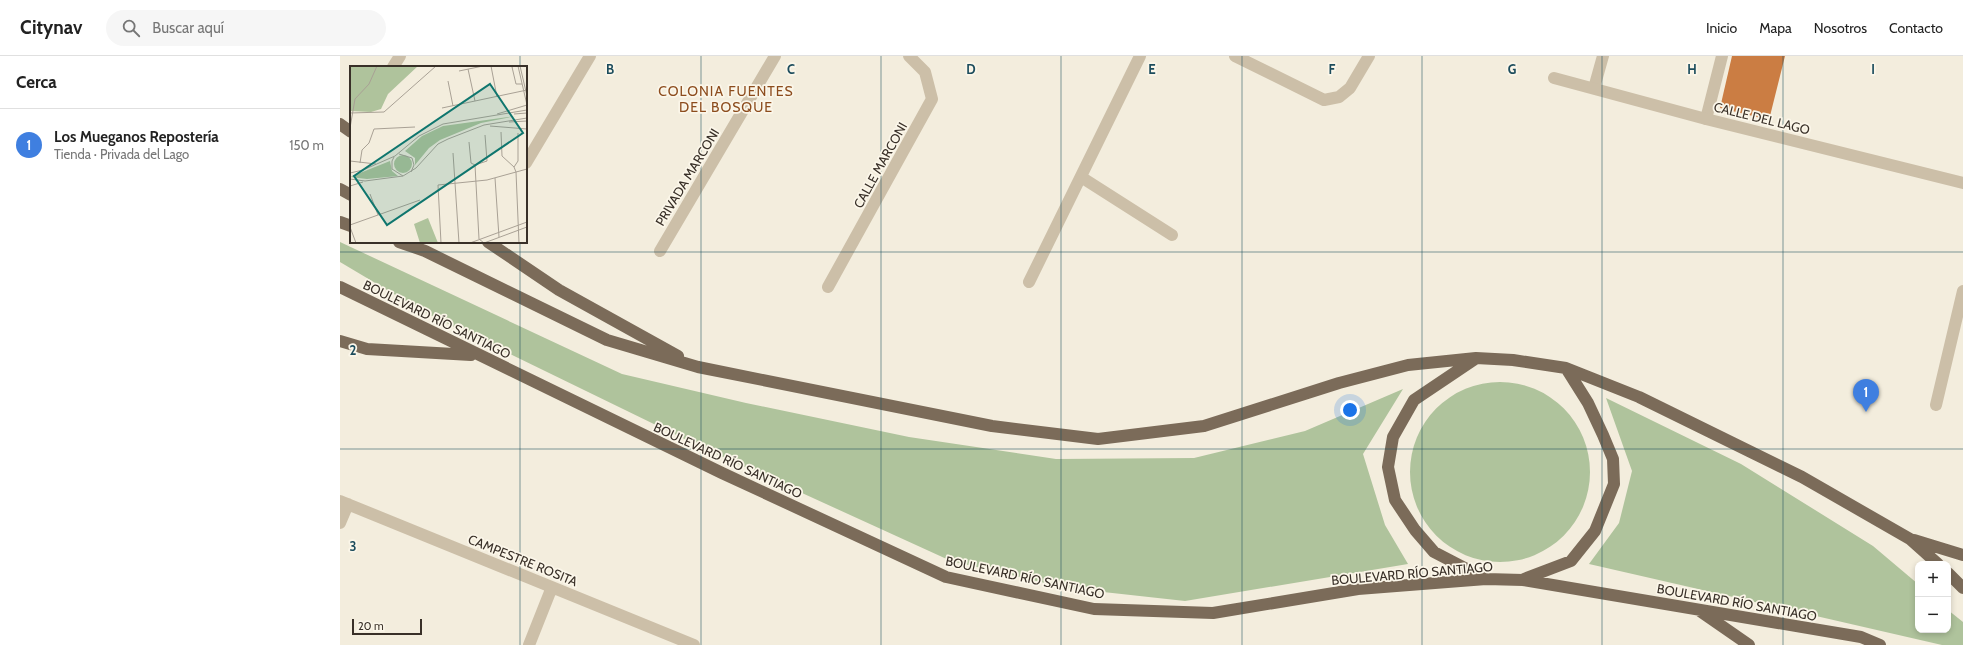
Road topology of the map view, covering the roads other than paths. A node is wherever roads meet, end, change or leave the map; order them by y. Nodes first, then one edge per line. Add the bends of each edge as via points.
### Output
1 (400, 56) edge
2 (590, 56) edge
3 (775, 56) edge
4 (909, 56) edge
5 (1140, 56) edge
6 (1235, 56) edge
7 (1369, 56) edge
8 (1603, 56) edge
9 (1722, 56) edge
10 (394, 66) edge
11 (1554, 78) dead end
12 (1594, 88) junction
13 (1706, 119) junction
14 (340, 124) edge
15 (350, 131) edge
16 (527, 161) edge
17 (1081, 177) junction
18 (1963, 183) edge
19 (340, 189) edge
20 (350, 194) edge
21 (340, 222) edge
22 (350, 226) edge
23 (1172, 235) dead end
24 (402, 243) edge
25 (415, 243) edge
26 (489, 243) edge
27 (425, 251) junction
28 (660, 251) dead end
29 (1029, 282) dead end
30 (340, 287) edge
31 (828, 287) dead end
32 (1963, 291) edge
33 (340, 341) edge
34 (477, 356) junction
35 (1476, 358) junction
36 (698, 367) junction
37 (1566, 368) junction
38 (1936, 405) dead end
39 (344, 502) edge
40 (340, 523) edge
41 (1910, 539) junction
42 (1963, 555) edge
43 (1935, 561) edge
44 (1951, 574) edge
45 (1951, 575) edge
46 (1486, 579) junction
47 (1523, 580) junction
48 (1963, 580) edge
49 (552, 587) junction
50 (1963, 588) edge
51 (1696, 608) junction
52 (529, 645) edge
53 (694, 645) edge
54 (1749, 645) edge
55 (1880, 645) edge

1 - 10 street
2 - 16 street
3 - 28 street, PRIVADA MARCONI
4 - 31 street, CALLE MARCONI via 925,72 932,99
5 - 17 street
6 - 7 street via 1324,100 1339,97 1350,88
8 - 12 street
9 - 13 street
11 - 12 street, CALLE DEL LAGO
12 - 13 street, CALLE DEL LAGO
13 - 18 street, CALLE DEL LAGO
14 - 15 main road
17 - 23 street
17 - 29 street
19 - 20 main road
21 - 22 main road
24 - 27 main road
25 - 27 main road
26 - 36 main road via 559,290
27 - 36 main road via 607,340
30 - 34 main road, BOULEVARD RÍO SANTIAGO
32 - 38 street
33 - 34 main road via 367,349
34 - 46 main road, BOULEVARD RÍO SANTIAGO via 946,576 1078,606 1094,609 1214,613 1358,589
35 - 36 main road via 1408,365 1339,383 1204,426 1098,439 992,426
35 - 37 main road via 1513,360
35 - 46 main road via 1414,400 1393,437 1388,467 1395,500 1434,552
37 - 41 main road via 1639,397 1802,477
37 - 47 main road via 1588,402 1603,435 1613,460 1614,484 1595,531 1571,561
39 - 40 street
39 - 49 street, CAMPESTRE ROSITA
41 - 42 main road
41 - 43 main road
44 - 48 main road
45 - 50 main road
46 - 47 main road, BOULEVARD RÍO SANTIAGO
47 - 51 main road, BOULEVARD RÍO SANTIAGO
49 - 52 street
49 - 53 street, CAMPESTRE ROSITA
51 - 54 main road
51 - 55 main road, BOULEVARD RÍO SANTIAGO via 1861,637

